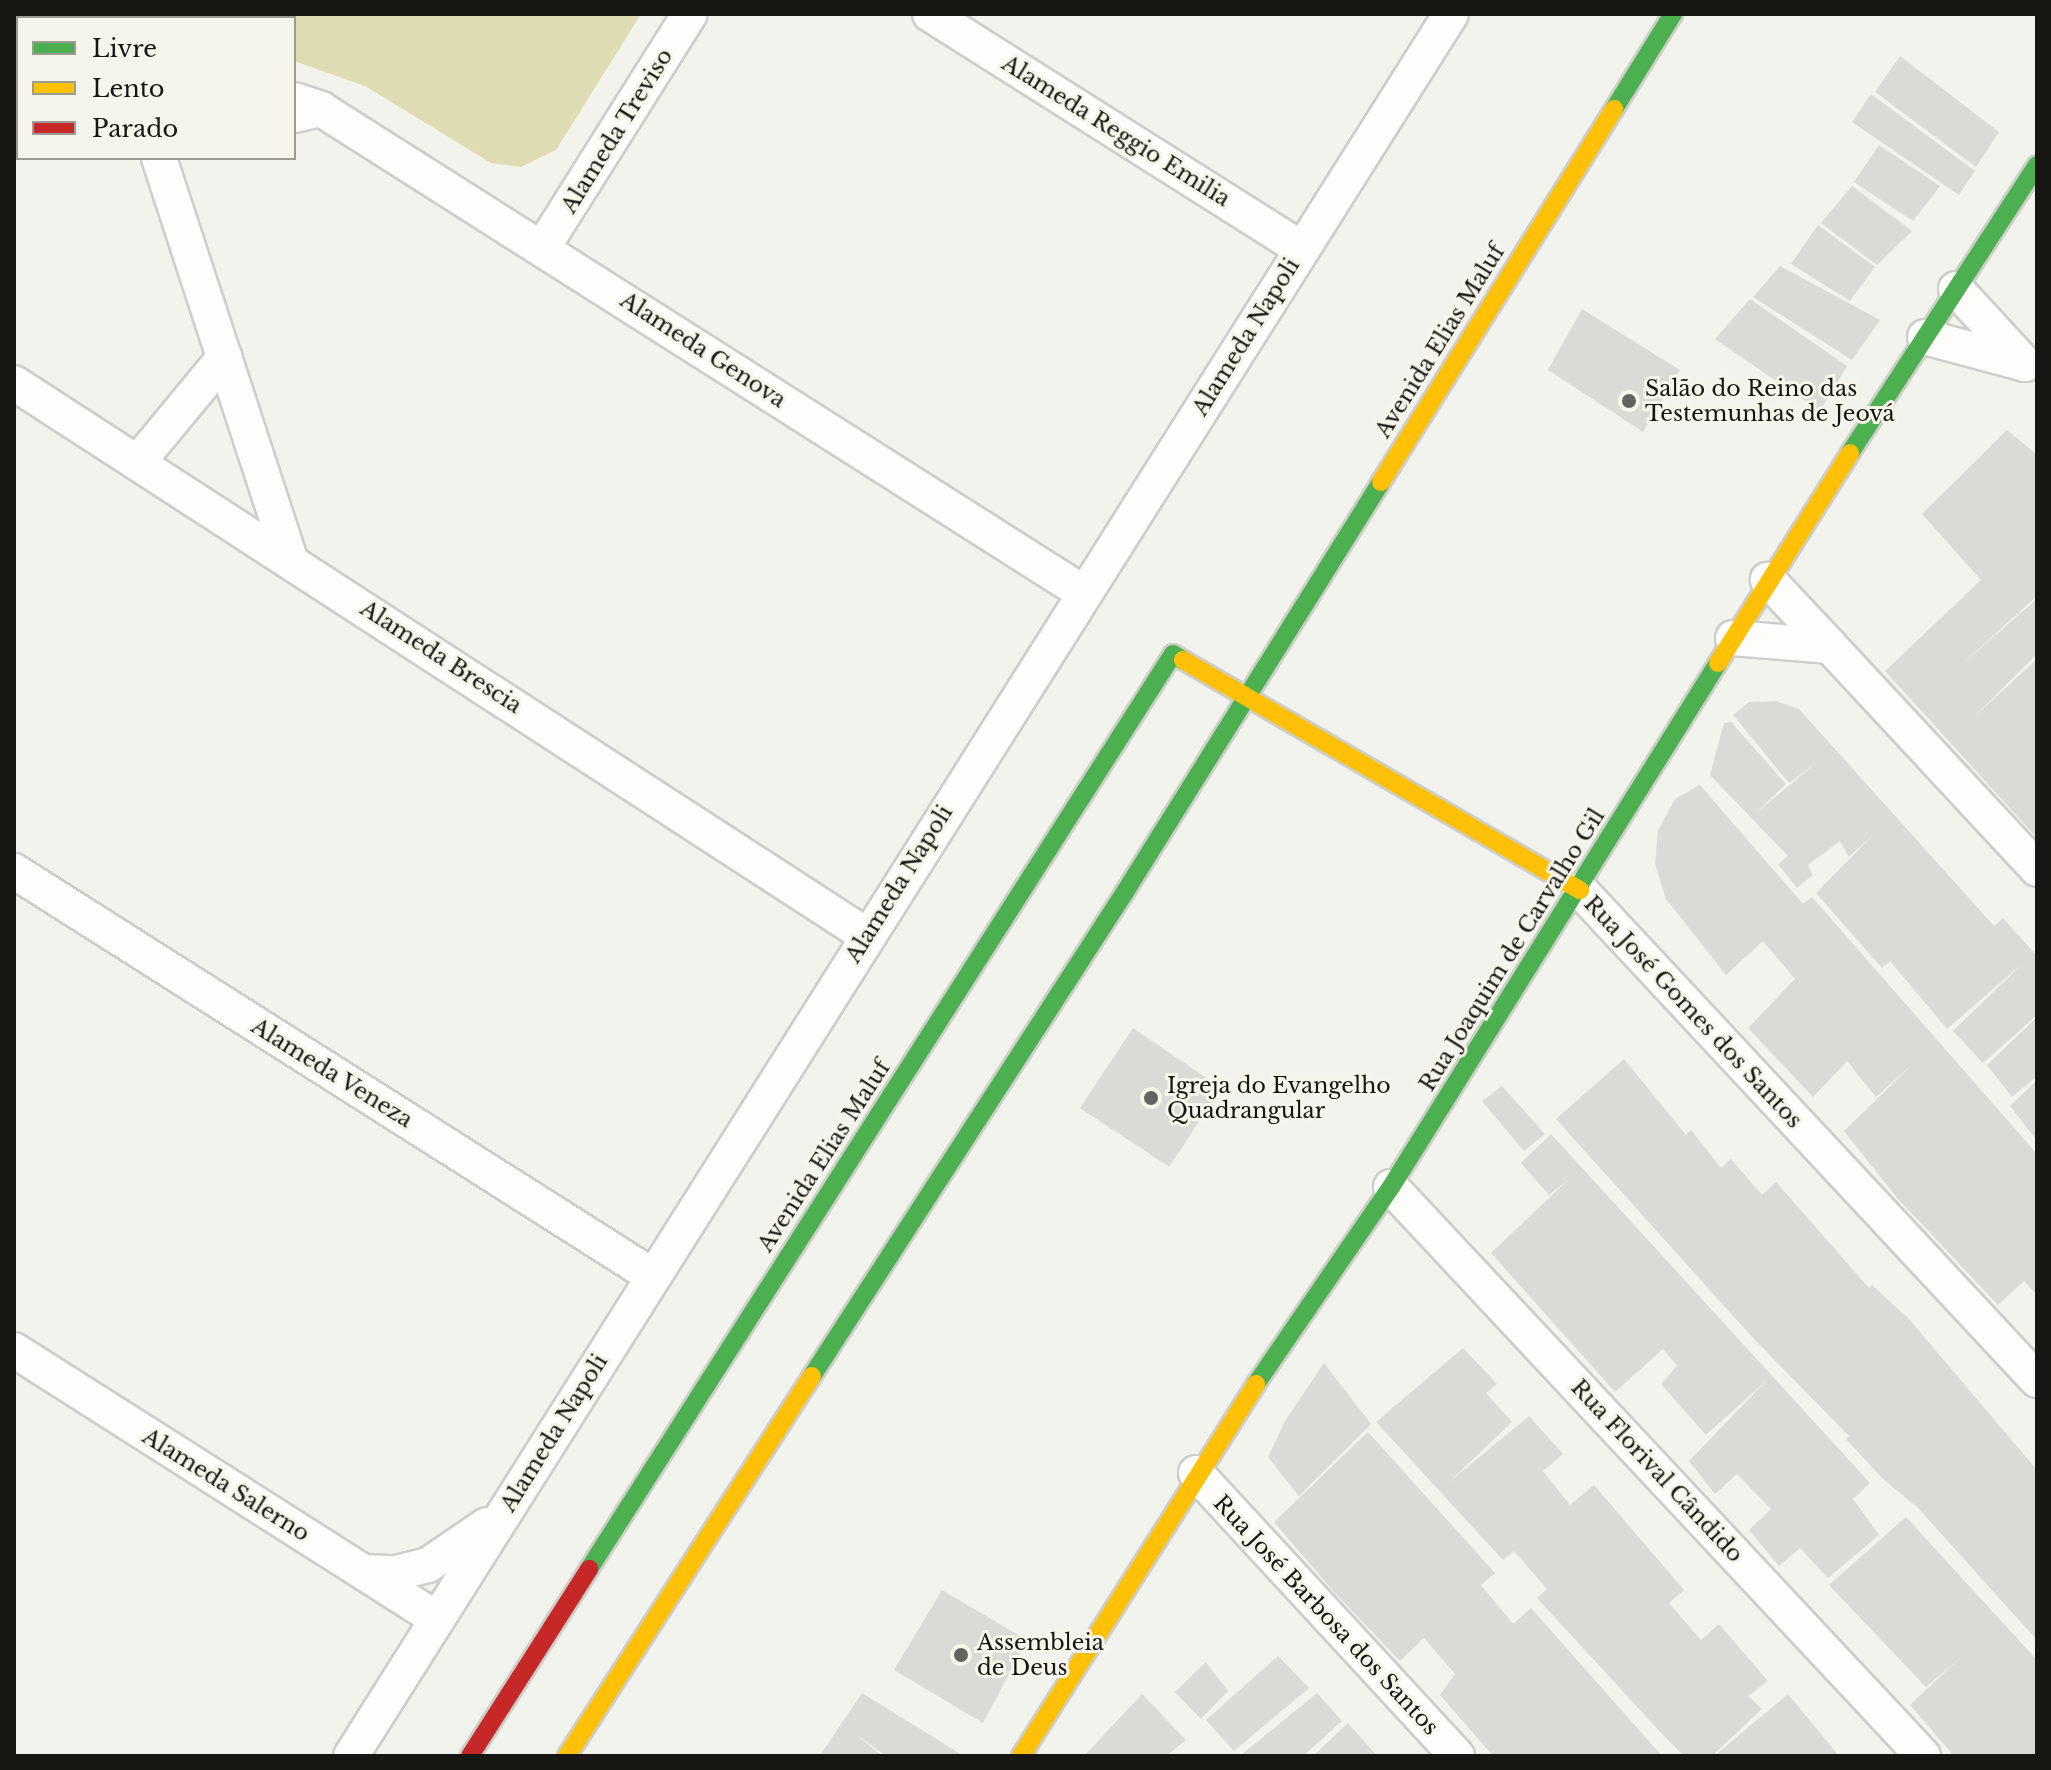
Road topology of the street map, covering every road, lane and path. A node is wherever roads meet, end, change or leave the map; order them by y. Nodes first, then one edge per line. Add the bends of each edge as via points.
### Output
1 (690, 14) edge
2 (930, 14) edge
3 (1451, 14) edge
4 (1673, 14) edge
5 (303, 108) edge
6 (160, 160) edge
7 (2037, 165) edge
8 (543, 247) junction
9 (1302, 249) junction
10 (1956, 289) junction
11 (1925, 337) junction
12 (225, 357) junction
13 (2031, 370) edge
14 (14, 383) edge
15 (138, 462) junction
16 (290, 558) junction
17 (1768, 580) junction
18 (1084, 593) junction
19 (1733, 638) junction
20 (1830, 646) junction
21 (1249, 694) junction
22 (2037, 869) edge
23 (14, 871) edge
24 (1580, 890) junction
25 (866, 935) junction
26 (1391, 1187) junction
27 (651, 1275) junction
28 (14, 1350) edge
29 (2037, 1380) edge
30 (1196, 1473) junction
31 (509, 1506) junction
32 (364, 1572) junction
33 (437, 1619) junction
34 (351, 1756) edge
35 (470, 1756) edge
36 (567, 1756) edge
37 (1021, 1756) edge
38 (1457, 1756) edge
39 (1923, 1756) edge

1 - 8 street, Alameda Treviso
2 - 9 street, Alameda Reggio Emilia
3 - 9 street, Alameda Napoli
4 - 21 street, Avenida Elias Maluf
5 - 8 street, Alameda Genova
6 - 12 street
7 - 10 street, Rua Joaquim de Carvalho Gil
8 - 18 street, Alameda Genova
9 - 18 street, Alameda Napoli
10 - 11 street, Rua Joaquim de Carvalho Gil
10 - 13 street
11 - 13 street
11 - 17 street, Rua Joaquim de Carvalho Gil
12 - 15 street
12 - 16 street
14 - 15 street, Alameda Brescia
15 - 16 street, Alameda Brescia
16 - 25 street, Alameda Brescia
17 - 19 street, Rua Joaquim de Carvalho Gil
17 - 20 street
18 - 25 street, Alameda Napoli
19 - 20 street
19 - 24 street, Rua Joaquim de Carvalho Gil
20 - 22 street
21 - 24 street, Rua José Gomes dos Santos
21 - 35 street, Avenida Elias Maluf via 1173,654
21 - 36 street, Avenida Elias Maluf
23 - 27 street, Alameda Veneza
24 - 26 street, Rua Joaquim de Carvalho Gil
24 - 29 street, Rua José Gomes dos Santos
25 - 27 street, Alameda Napoli
26 - 30 street, Rua Joaquim de Carvalho Gil
26 - 39 street, Rua Florival Cândido
27 - 31 street, Alameda Napoli
28 - 32 street, Alameda Salerno
30 - 37 street, Rua Joaquim de Carvalho Gil
30 - 38 street, Rua José Barbosa dos Santos
31 - 32 street via 466,1544 428,1565 396,1573
31 - 33 street, Alameda Napoli
32 - 33 street, Alameda Salerno
33 - 34 street, Alameda Napoli

